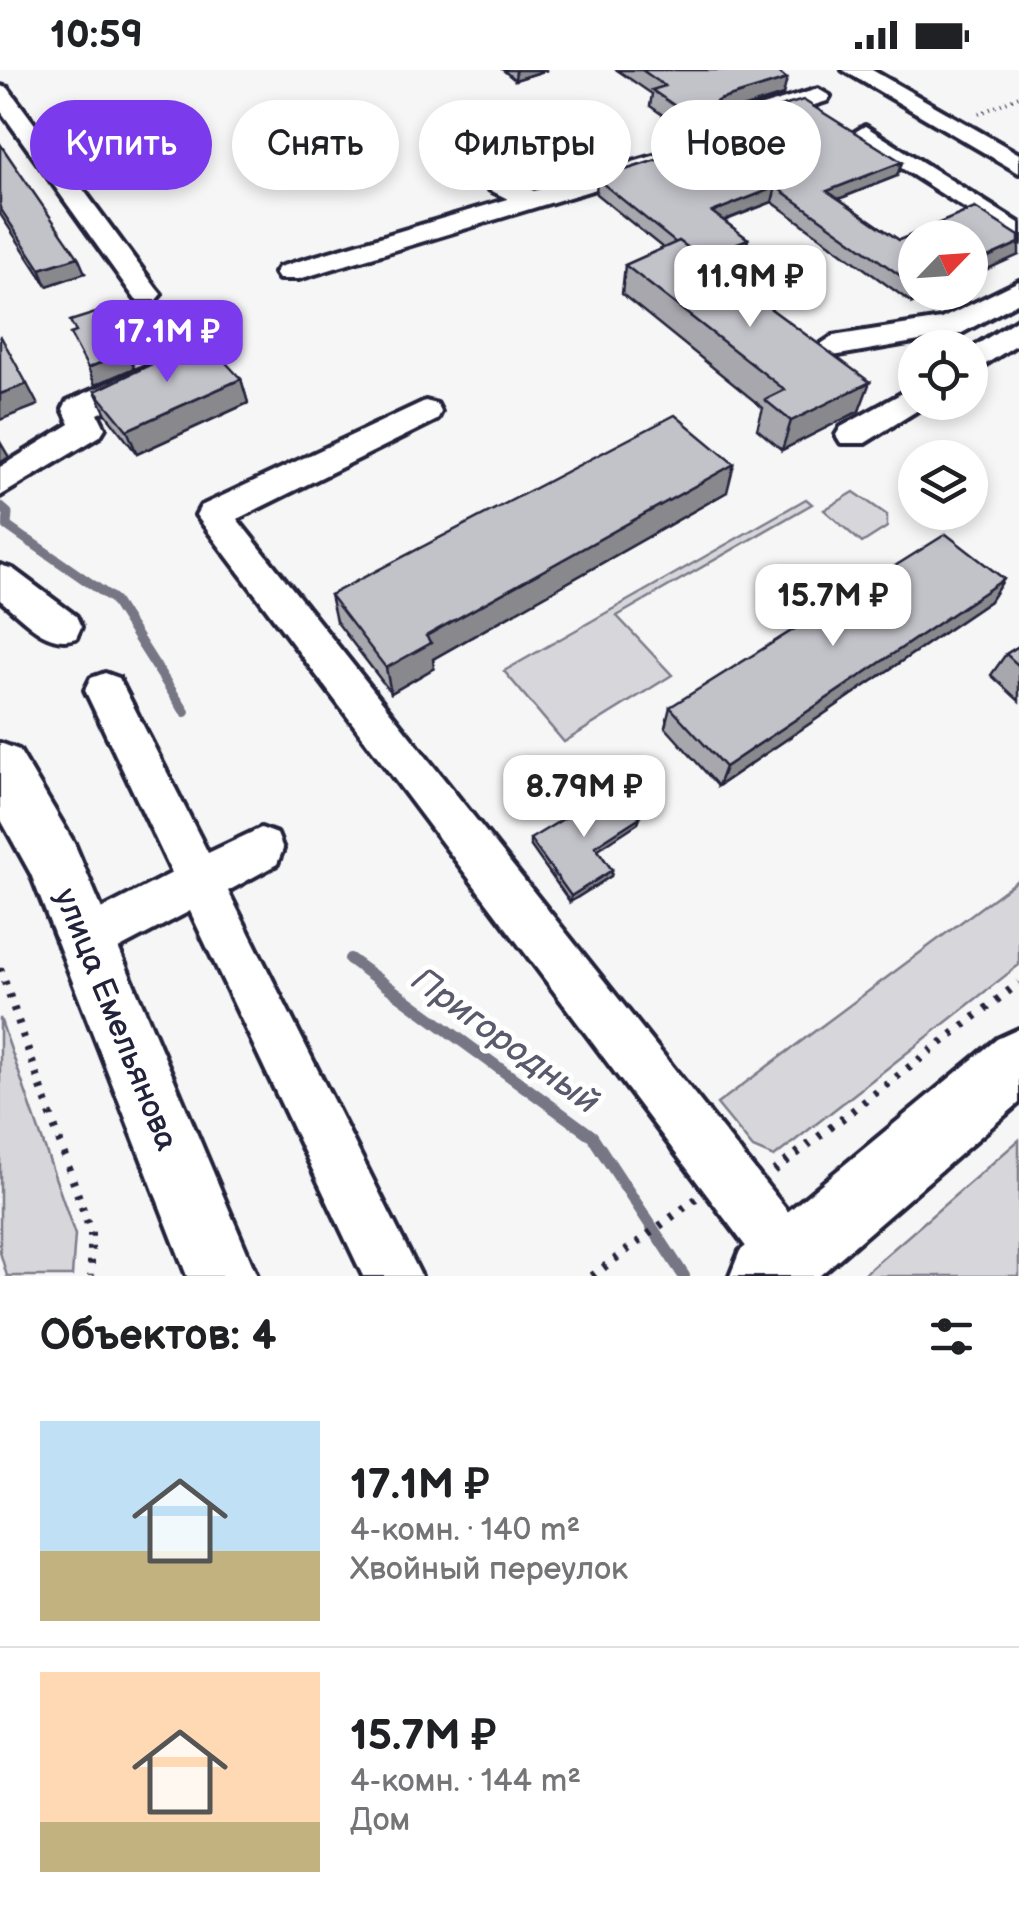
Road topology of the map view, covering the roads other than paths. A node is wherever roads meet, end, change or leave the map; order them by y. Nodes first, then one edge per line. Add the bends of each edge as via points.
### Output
1 (855, 70) edge
2 (778, 78) edge
3 (0, 93) edge
4 (837, 98) junction
5 (902, 98) junction
6 (821, 102) edge
7 (865, 134) edge
8 (651, 165) edge
9 (1019, 165) edge
10 (510, 190) edge
11 (533, 202) junction
12 (1019, 234) edge
13 (288, 273) dead end
14 (1019, 290) edge
15 (1019, 328) edge
16 (833, 346) dead end
17 (988, 351) edge
18 (898, 407) edge
19 (425, 412) dead end
20 (853, 435) dead end
21 (0, 482) edge
22 (0, 578) edge
23 (62, 627) dead end
24 (105, 690) dead end
25 (0, 768) edge
26 (260, 849) dead end
27 (198, 882) junction
28 (86, 943) junction
29 (1010, 1079) edge
30 (777, 1266) edge
31 (222, 1276) edge
32 (394, 1276) edge

1 - 5 street
2 - 4 street
3 - 21 street via 151,304 184,362 78,409 88,428
4 - 5 street
4 - 6 street
5 - 9 street
7 - 12 street
8 - 11 street
10 - 11 street
11 - 13 street
14 - 16 street via 950,327
15 - 17 street
18 - 20 street
19 - 30 street via 214,515 726,1177
22 - 23 street
24 - 27 street
25 - 28 main road, улица Емельянова via 54,862
26 - 27 street
27 - 28 street
27 - 32 street
28 - 31 main road, улица Емельянова
29 - 30 main road

